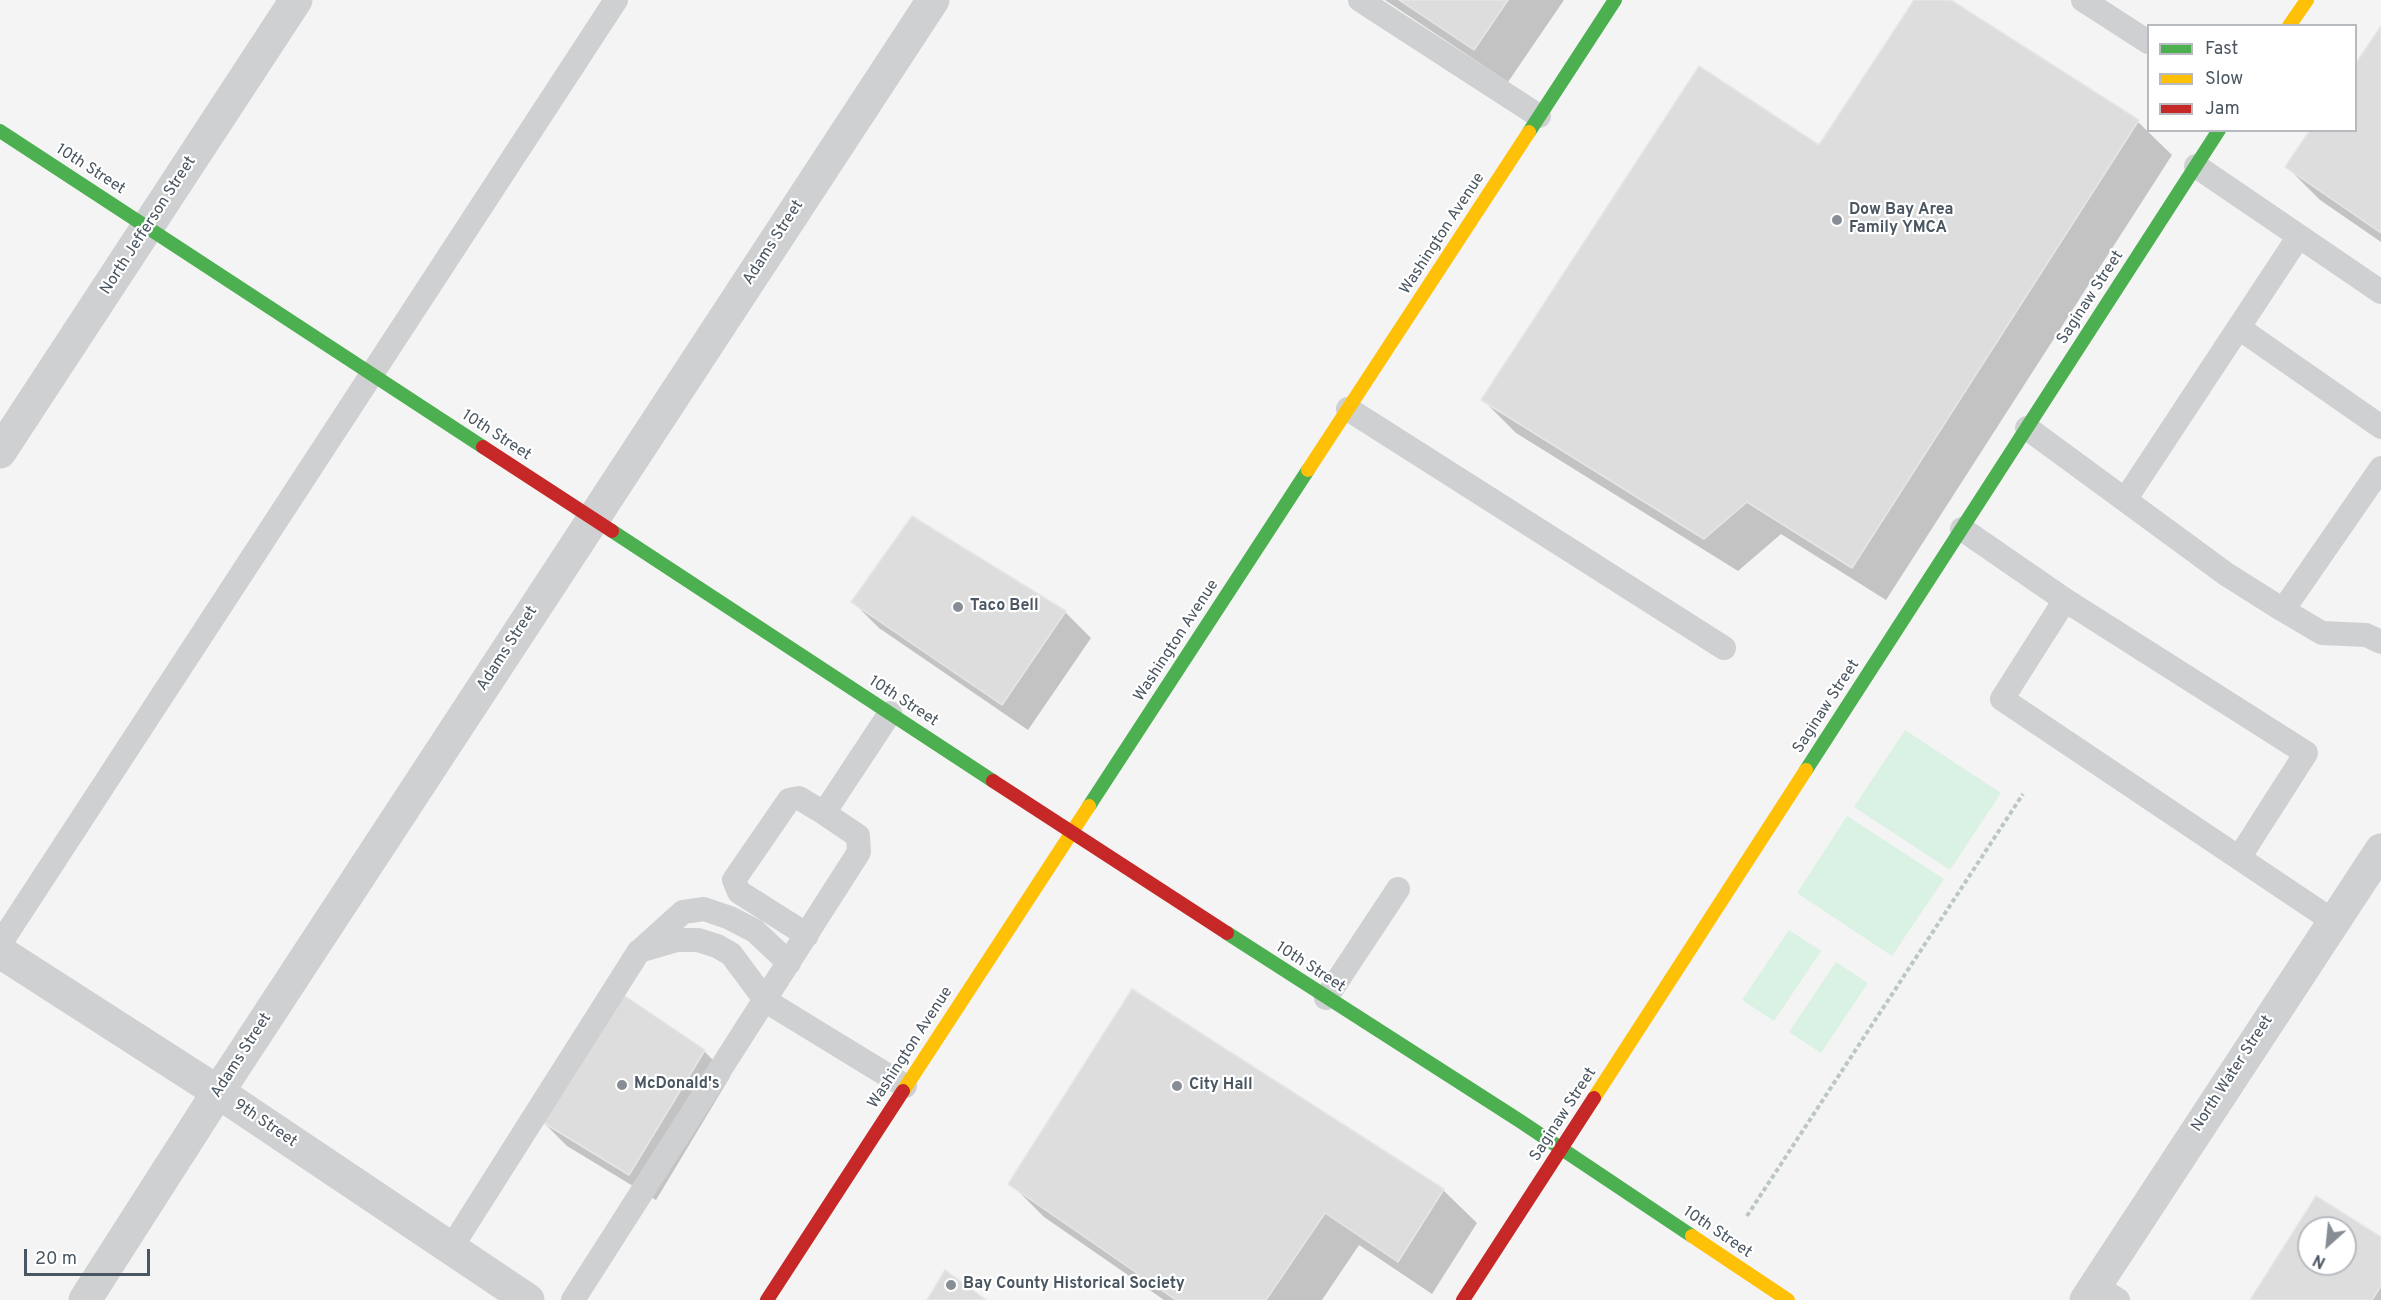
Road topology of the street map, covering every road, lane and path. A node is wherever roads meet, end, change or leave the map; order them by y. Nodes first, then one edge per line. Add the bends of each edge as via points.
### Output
1 (296, 0) edge
2 (616, 0) edge
3 (933, 0) edge
4 (1360, 0) edge
5 (1615, 0) edge
6 (2083, 0) edge
7 (2307, 0) edge
8 (2290, 24) edge
9 (2147, 41) edge
10 (1539, 116) junction
11 (0, 131) edge
12 (2218, 132) edge
13 (2196, 166) junction
14 (148, 228) junction
15 (2299, 236) junction
16 (2381, 292) edge
17 (2239, 327) junction
18 (370, 375) junction
19 (1348, 409) junction
20 (2381, 427) edge
21 (2027, 428) junction
22 (0, 452) edge
23 (2381, 468) edge
24 (2125, 500) junction
25 (593, 519) junction
26 (1962, 529) junction
27 (2065, 600) junction
28 (2283, 610) junction
29 (2381, 642) edge
30 (1724, 648) dead end
31 (890, 713) junction
32 (2023, 794) dead end
33 (824, 813) junction
34 (1072, 832) junction
35 (2381, 850) edge
36 (2239, 858) junction
37 (1398, 889) dead end
38 (2332, 921) junction
39 (807, 935) junction
40 (0, 944) edge
41 (639, 951) junction
42 (0, 952) edge
43 (789, 963) junction
44 (1326, 998) junction
45 (766, 1001) junction
46 (905, 1086) junction
47 (218, 1092) junction
48 (1562, 1149) junction
49 (1747, 1216) dead end
50 (451, 1248) junction
51 (2100, 1295) edge
52 (1777, 1297) edge
53 (85, 1300) edge
54 (528, 1300) edge
55 (573, 1300) edge
56 (767, 1300) edge
57 (1462, 1300) edge

1 - 14 street, North Jefferson Street
2 - 18 lane
3 - 25 street, Adams Street
4 - 10 lane
5 - 10 street, Washington Avenue
6 - 9 lane
7 - 8 street
10 - 19 street, Washington Avenue
11 - 14 street, 10th Street
12 - 13 street, Saginaw Street
13 - 15 lane
13 - 21 street, Saginaw Street
14 - 18 street, 10th Street
14 - 22 street, North Jefferson Street
15 - 16 lane
15 - 17 lane
17 - 20 lane
17 - 24 lane
18 - 25 street, 10th Street
18 - 40 lane
19 - 30 lane
19 - 34 street, Washington Avenue
21 - 24 lane
21 - 26 street, Saginaw Street
23 - 28 lane
24 - 28 lane via 2226,574
25 - 31 street, 10th Street
25 - 47 street, Adams Street
26 - 27 lane
26 - 48 street, Saginaw Street
27 - 36 lane via 2002,699
27 - 36 lane via 2306,753
28 - 29 lane via 2322,633 2366,635
31 - 33 lane
31 - 34 street, 10th Street
32 - 49 path
33 - 39 lane via 858,836 859,852
33 - 39 lane via 799,798 789,800 734,880 739,892
34 - 44 street, 10th Street
34 - 46 street, Washington Avenue
35 - 38 street, North Water Street
36 - 38 lane
37 - 44 lane
38 - 51 street, North Water Street
39 - 43 lane
41 - 43 lane via 683,912 704,909 755,931
41 - 45 lane via 677,940 698,940 717,946 731,954
41 - 50 lane
42 - 47 street, 9th Street
43 - 45 lane
44 - 48 street, 10th Street
45 - 46 lane
45 - 55 lane
46 - 56 street, Washington Avenue
47 - 50 street, 9th Street
47 - 53 street, Adams Street
48 - 52 street, 10th Street
48 - 57 street, Saginaw Street
50 - 54 street, 9th Street

